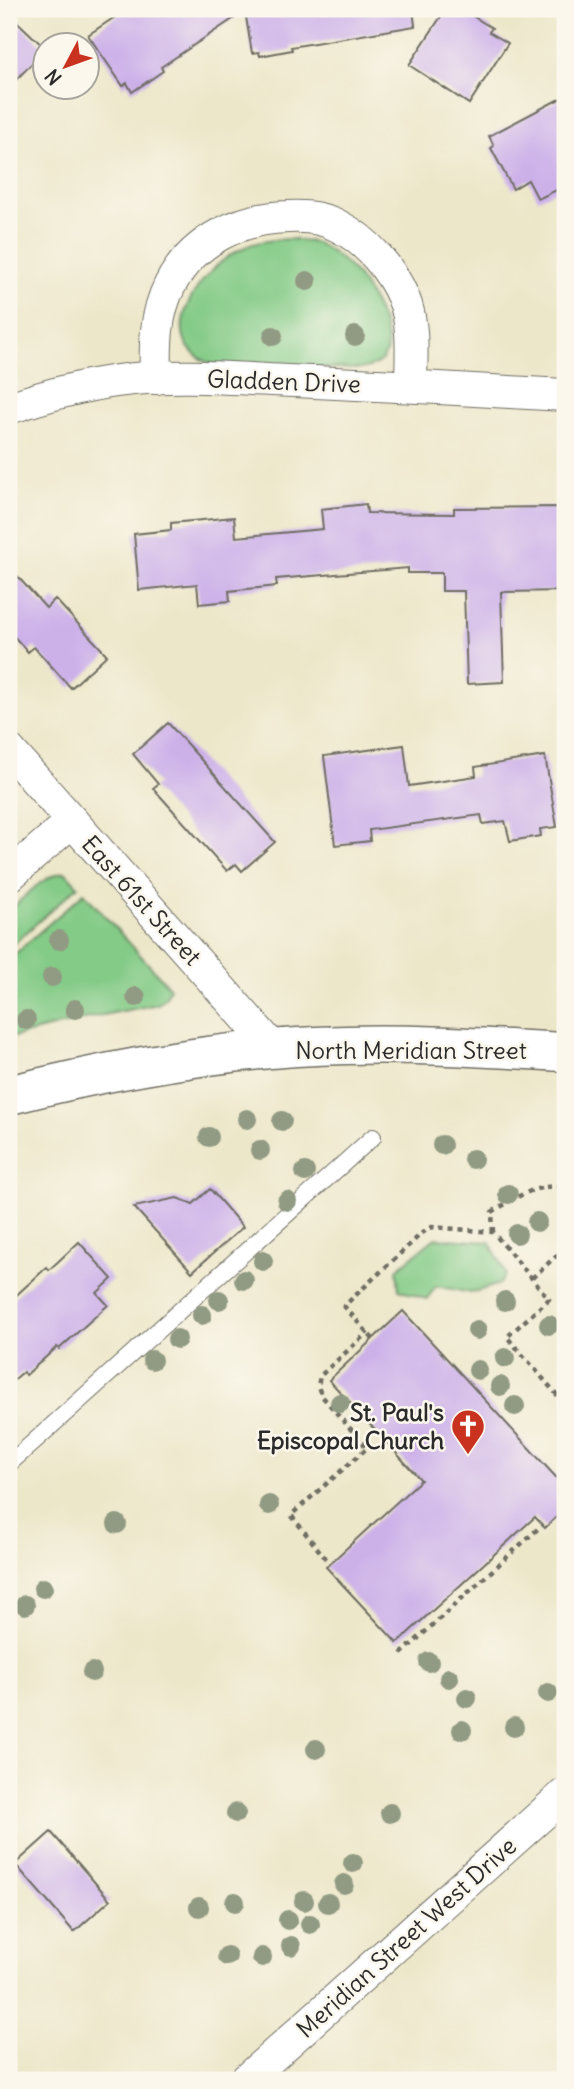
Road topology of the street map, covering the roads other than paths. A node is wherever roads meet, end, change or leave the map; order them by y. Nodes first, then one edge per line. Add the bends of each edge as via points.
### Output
1 (156, 378) junction
2 (411, 386) junction
3 (565, 395) edge
4 (9, 408) edge
5 (9, 750) edge
6 (72, 821) junction
7 (9, 876) edge
8 (274, 1049) junction
9 (565, 1052) edge
10 (9, 1095) edge
11 (373, 1137) dead end
12 (9, 1464) edge
13 (565, 1794) edge
14 (246, 2080) edge

1 - 2 street, Gladden Drive
1 - 2 street via 161,307 187,261 207,242 241,224 300,216 340,226 364,244 394,280 408,314
1 - 4 street, Gladden Drive via 92,385
2 - 3 street, Gladden Drive
5 - 6 street, East 61st Street
6 - 7 street
6 - 8 street, East 61st Street
8 - 9 main road, North Meridian Street via 398,1044
8 - 10 main road, North Meridian Street via 157,1062
11 - 12 lane
13 - 14 street, Meridian Street West Drive

